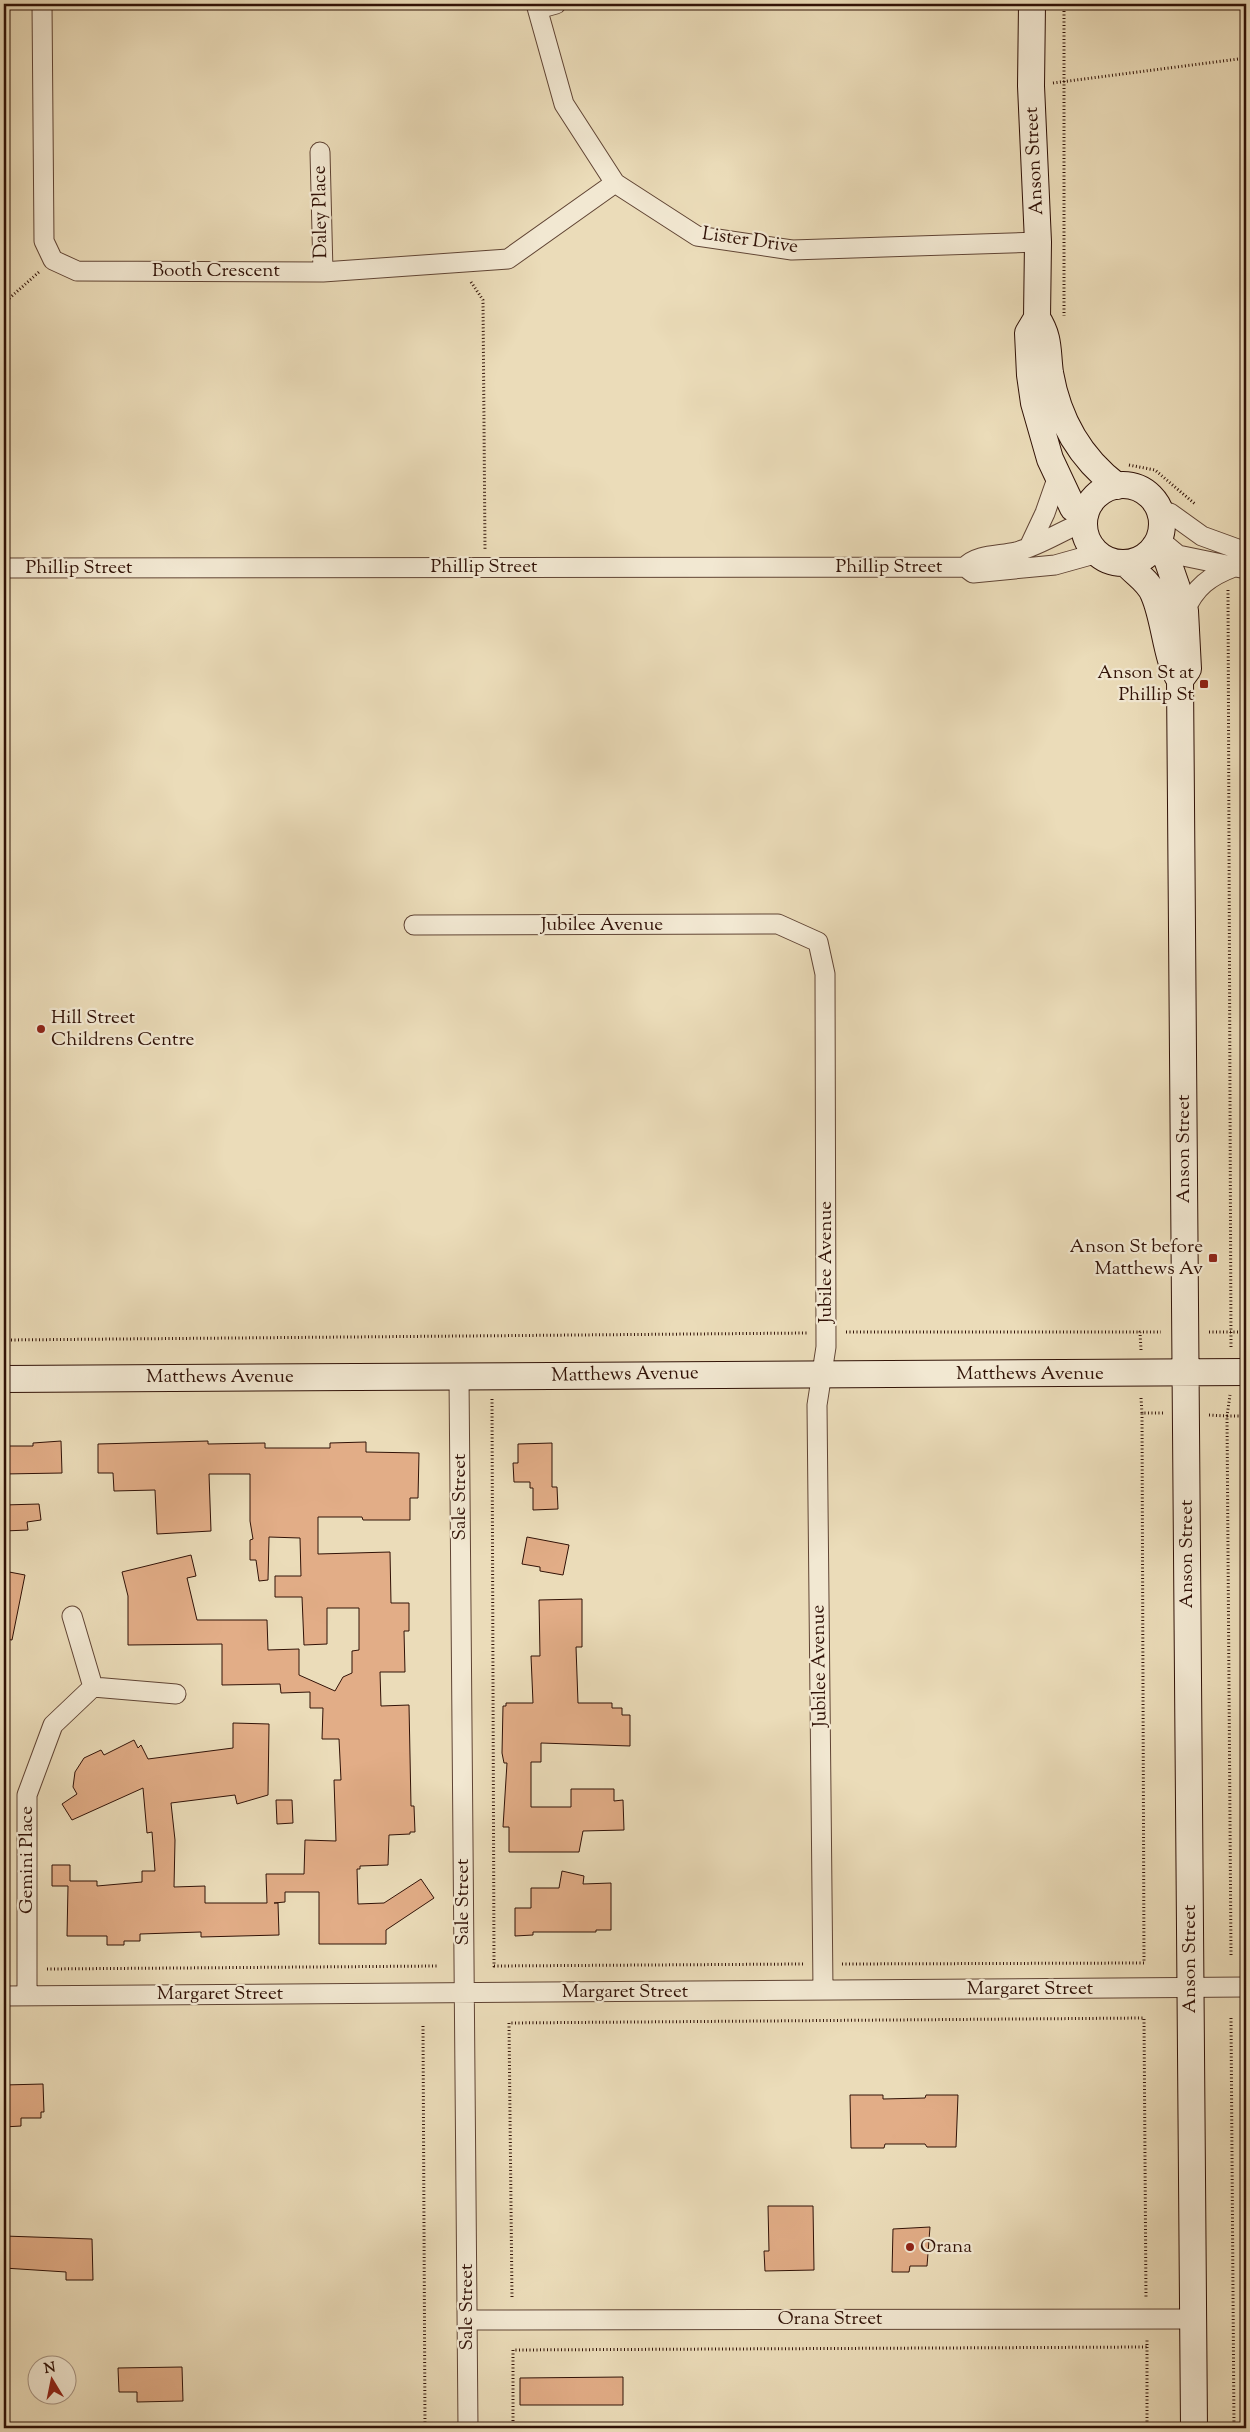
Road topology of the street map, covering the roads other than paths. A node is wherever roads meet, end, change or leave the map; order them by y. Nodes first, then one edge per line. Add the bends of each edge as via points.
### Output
1 (42, 4) edge
2 (1032, 4) edge
3 (543, 5) edge
4 (320, 152) dead end
5 (615, 183) junction
6 (1038, 242) junction
7 (323, 272) junction
8 (1037, 318) junction
9 (1122, 475) junction
10 (1058, 476) junction
11 (1160, 510) junction
12 (1085, 518) junction
13 (1157, 543) junction
14 (1029, 547) junction
15 (1246, 552) edge
16 (1098, 553) junction
17 (1126, 563) junction
18 (965, 567) junction
19 (4, 568) edge
20 (1240, 568) edge
21 (1185, 612) junction
22 (1180, 680) junction
23 (414, 925) dead end
24 (1246, 1372) edge
25 (1186, 1373) junction
26 (822, 1374) junction
27 (459, 1376) junction
28 (4, 1379) edge
29 (72, 1616) dead end
30 (93, 1687) junction
31 (176, 1694) dead end
32 (1246, 1987) edge
33 (1190, 1988) junction
34 (823, 1990) junction
35 (464, 1992) junction
36 (4, 1996) edge
37 (27, 1996) junction
38 (1193, 2319) junction
39 (467, 2320) junction
40 (468, 2428) edge
41 (1194, 2428) edge

1 - 7 street, Booth Crescent via 44,241 53,260 77,271
2 - 6 street, Anson Street via 1031,86
3 - 5 street, Lister Drive via 564,104
4 - 7 street, Daley Place
5 - 6 street, Lister Drive via 697,236 792,250
5 - 7 street, Booth Crescent via 508,259
6 - 8 street, Anson Street
8 - 9 street, Anson Street via 1046,331 1050,374 1065,422 1077,446 1092,465
8 - 10 street, Anson Street via 1028,332 1034,403
9 - 11 street via 1152,497
9 - 12 street via 1097,496
10 - 12 street, Anson Street via 1073,508
10 - 14 street
11 - 13 street via 1162,525
11 - 15 street via 1170,513 1202,536
12 - 14 street, Phillip Street
12 - 16 street via 1086,537
13 - 17 street via 1142,558
13 - 20 street via 1178,556
13 - 21 street, Anson Street via 1167,559
14 - 18 street, Phillip Street via 972,559
16 - 17 street via 1106,559
16 - 18 street, Phillip Street via 1055,565 1002,572 972,573
17 - 22 street, Anson Street via 1154,593 1173,670
18 - 19 street, Phillip Street
20 - 21 street via 1217,573 1205,582
21 - 22 street, Anson Street via 1188,669
22 - 25 street, Anson Street
23 - 26 street, Jubilee Avenue via 778,924 818,942 825,974 826,1332
24 - 25 street, Matthews Avenue
25 - 26 street, Matthews Avenue
25 - 33 street, Anson Street
26 - 27 street, Matthews Avenue
26 - 34 street, Jubilee Avenue via 817,1405
27 - 28 street, Matthews Avenue
27 - 35 street, Sale Street
29 - 30 street
30 - 31 street
30 - 37 street, Gemini Place via 53,1725 27,1796
32 - 33 street, Margaret Street
33 - 34 street, Margaret Street
33 - 38 street, Anson Street
34 - 35 street, Margaret Street
35 - 37 street, Margaret Street
35 - 39 street, Sale Street
36 - 37 street, Margaret Street
38 - 39 street, Orana Street
38 - 41 street, Anson Street
39 - 40 street, Sale Street

